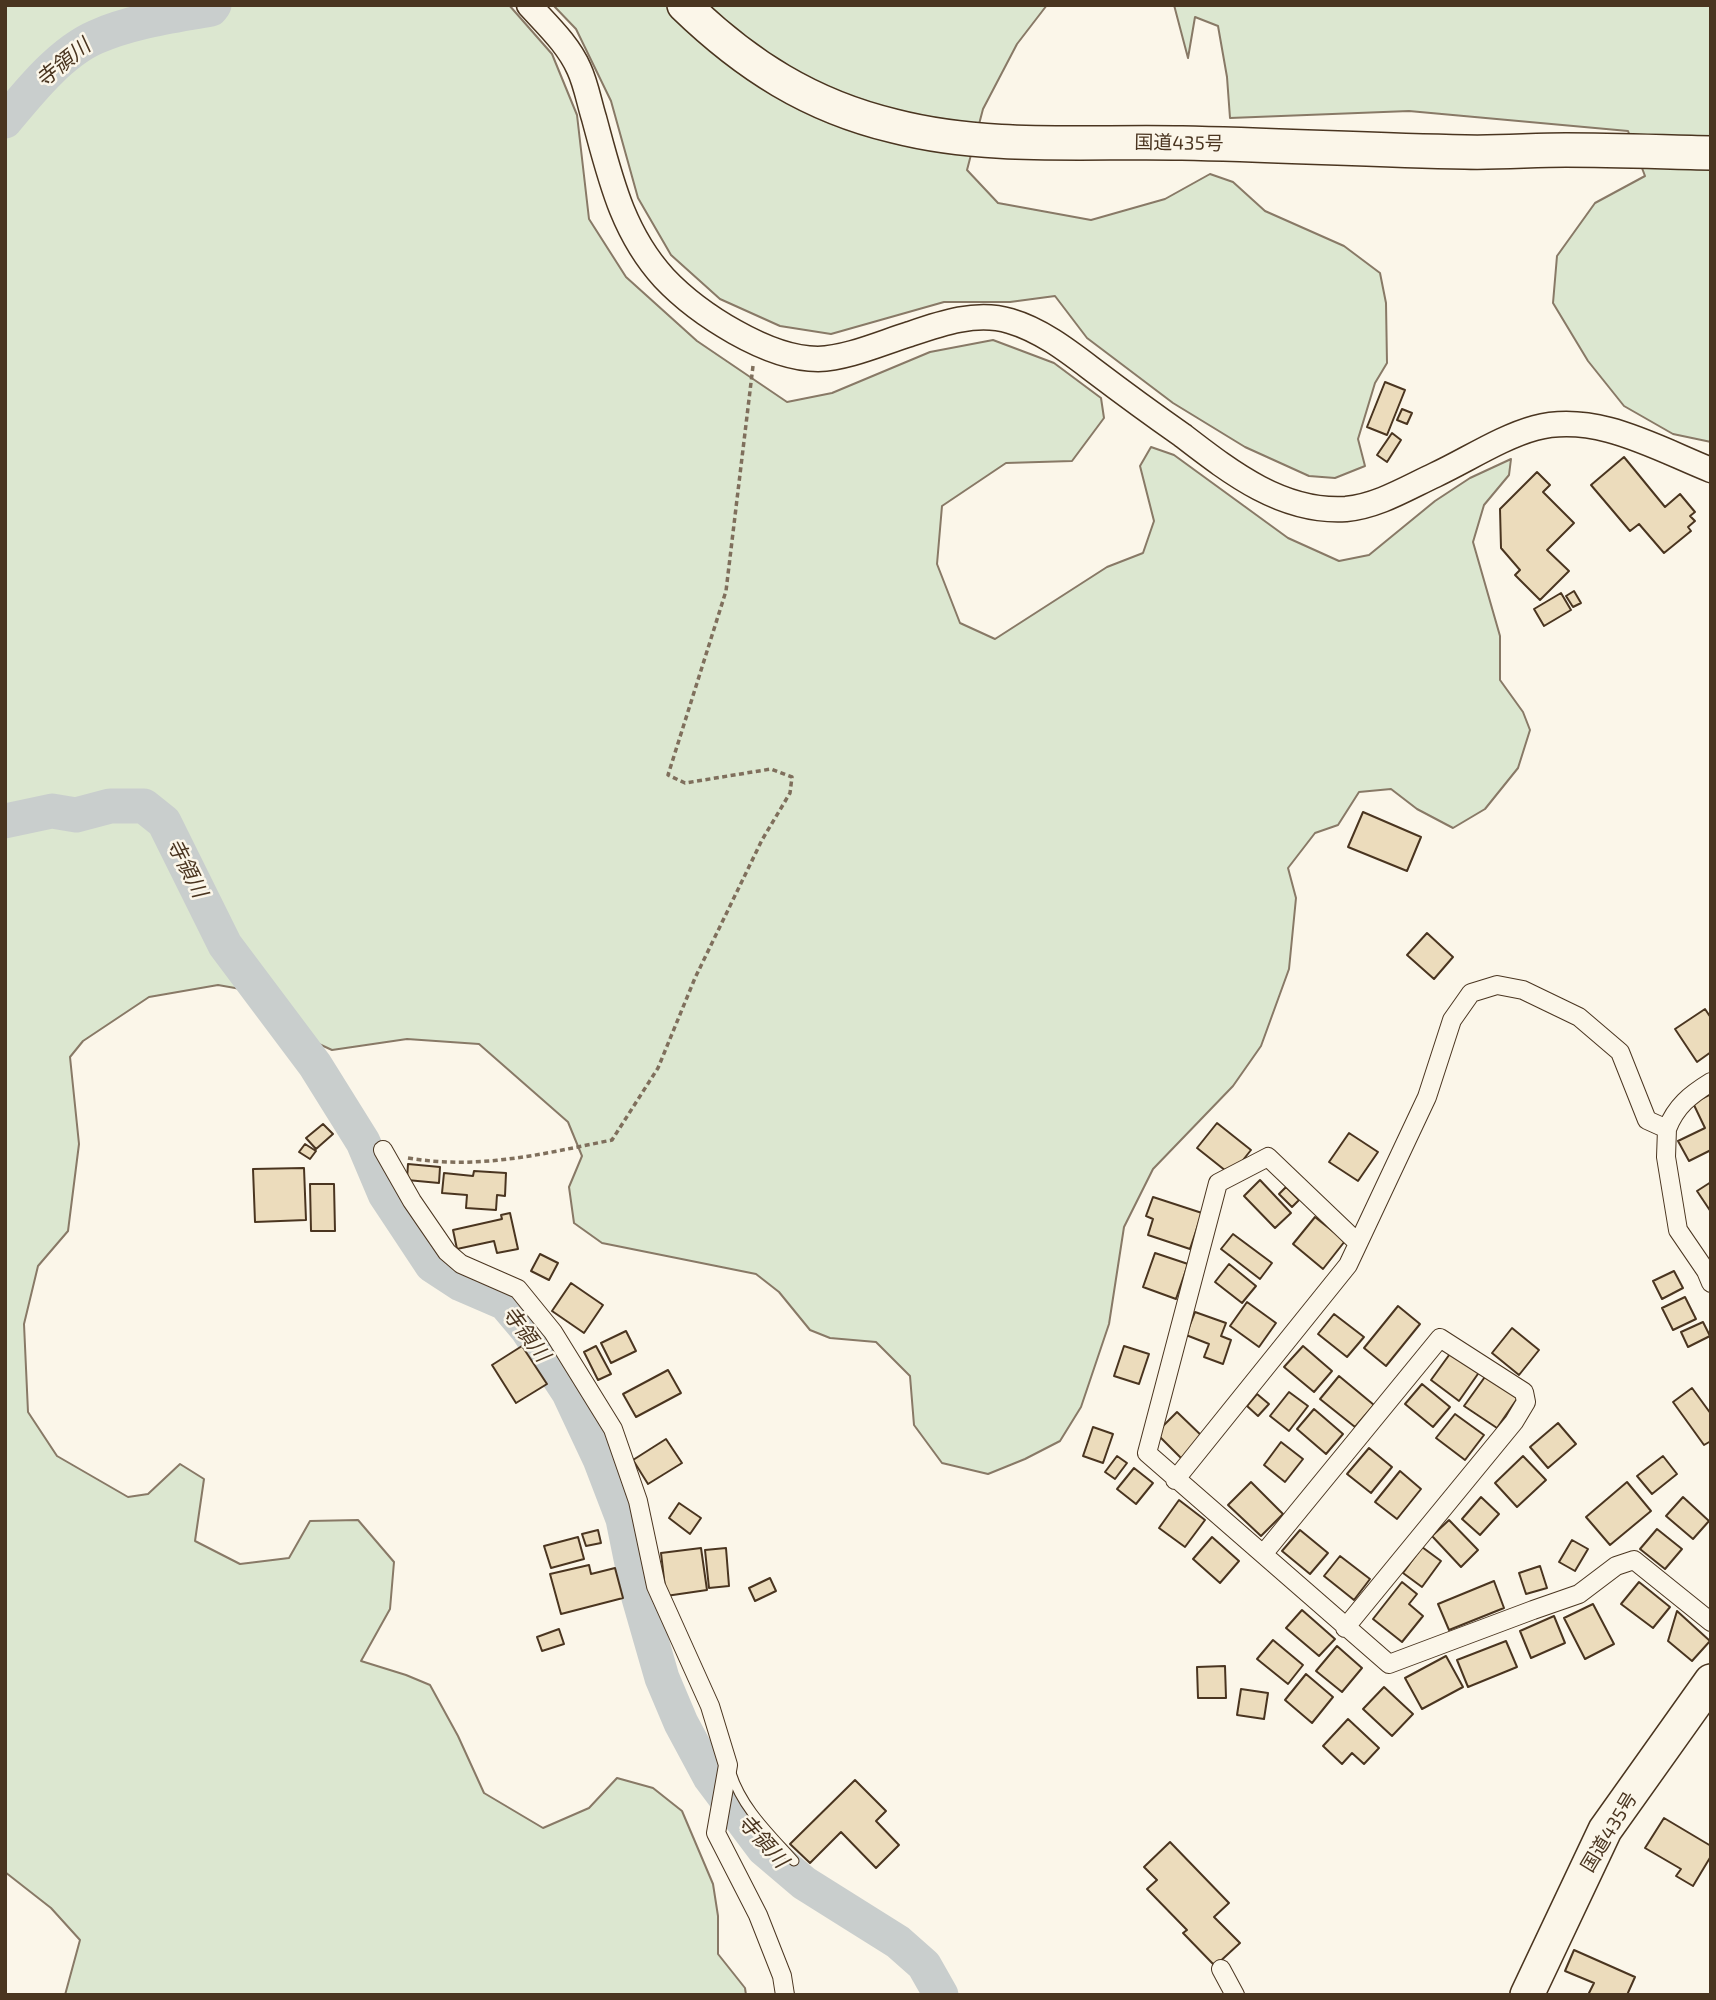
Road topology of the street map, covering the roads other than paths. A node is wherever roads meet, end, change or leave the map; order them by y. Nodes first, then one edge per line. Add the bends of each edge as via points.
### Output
1 (529, 5) edge
2 (684, 5) edge
3 (1711, 153) edge
4 (1711, 470) edge
5 (1711, 1082) edge
6 (1667, 1129) junction
7 (386, 1156) road end
8 (1357, 1243) junction
9 (1711, 1283) edge
10 (1175, 1480) junction
11 (1264, 1553) junction
12 (1711, 1622) edge
13 (1345, 1628) junction
14 (1711, 1681) edge
15 (727, 1770) junction
16 (794, 1861) dead end
17 (1221, 1969) dead end
18 (785, 1995) edge
19 (1235, 1995) edge
20 (1527, 1995) edge

1 - 4 street via 580,70 632,235 665,279 755,344 793,358 821,359 943,322 980,317 1008,320 1035,331 1078,359 1234,474 1307,507 1348,509 1383,500 1537,427 1584,423
2 - 3 highway, 国道435号 via 753,65 803,93 894,127 951,138 1468,152
5 - 6 street via 1686,1098 1672,1114
6 - 8 street via 1647,1120 1620,1052 1579,1017 1523,990 1497,985 1471,993 1452,1020 1427,1097
6 - 9 street via 1666,1157 1678,1230
7 - 15 street via 447,1252 461,1264 518,1289 553,1332 613,1429 638,1501 656,1586 710,1706
8 - 10 street via 1348,1265
8 - 10 street via 1268,1157 1218,1183 1147,1453
10 - 11 street
11 - 13 street
11 - 13 street via 1440,1338 1524,1392 1526,1402 1514,1422
12 - 13 street via 1634,1560 1616,1566 1579,1594 1390,1664
14 - 20 highway, 国道435号 via 1605,1830
15 - 16 lane via 760,1824
15 - 18 street via 716,1833 758,1915
17 - 19 street

